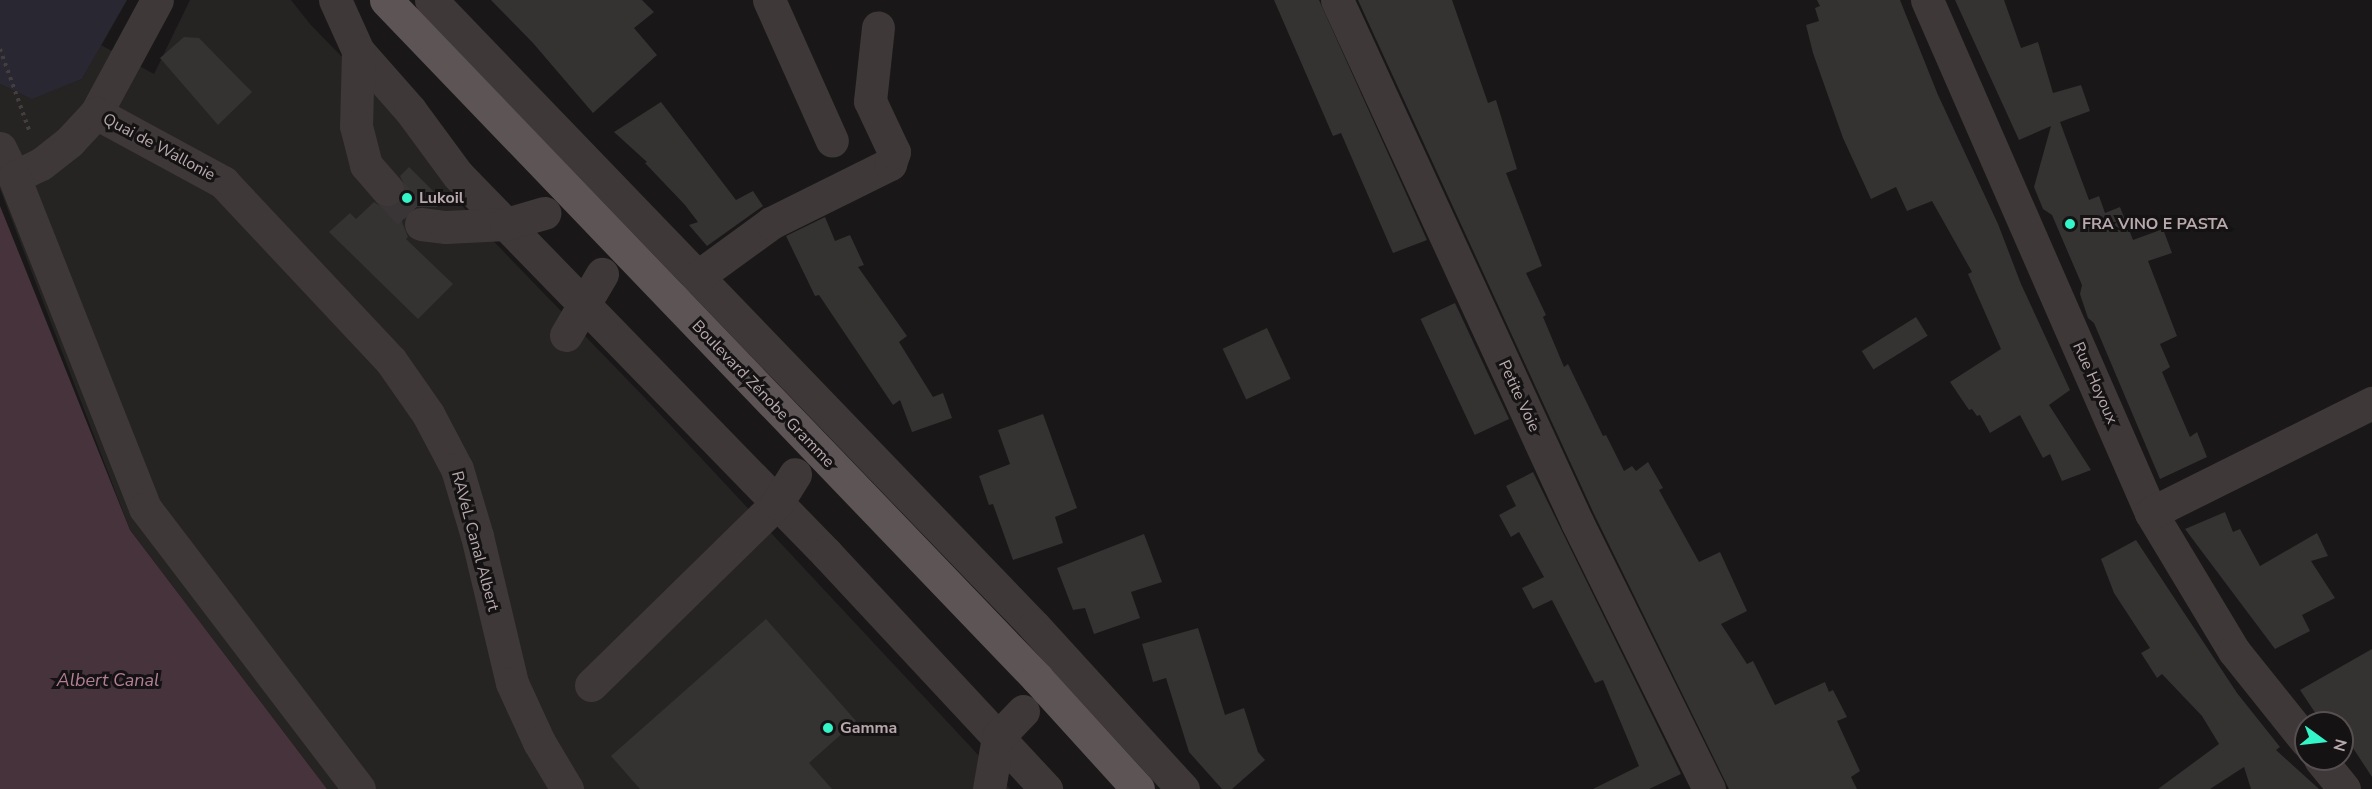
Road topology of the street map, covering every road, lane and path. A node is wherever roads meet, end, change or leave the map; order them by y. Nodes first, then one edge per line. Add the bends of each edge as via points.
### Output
1 (157, 0) edge
2 (335, 0) edge
3 (386, 0) edge
4 (431, 0) edge
5 (769, 0) edge
6 (1337, 0) edge
7 (1927, 0) edge
8 (878, 27) dead end
9 (0, 49) edge
10 (358, 51) junction
11 (96, 113) junction
12 (832, 141) dead end
13 (19, 163) edge
14 (223, 182) joint
15 (387, 189) tunnel mouth
16 (544, 213) dead end
17 (421, 224) tunnel mouth
18 (506, 224) junction
19 (602, 274) dead end
20 (698, 277) junction
21 (583, 305) junction
22 (566, 335) dead end
23 (2372, 404) edge
24 (795, 474) dead end
25 (777, 503) junction
26 (2151, 513) junction
27 (591, 685) dead end
28 (1023, 711) dead end
29 (2294, 726) edge
30 (998, 737) junction
31 (2329, 771) edge
32 (358, 789) edge
33 (567, 789) edge
34 (989, 789) edge
35 (1046, 789) edge
36 (1138, 789) edge
37 (1183, 789) edge
38 (1709, 789) edge
39 (2343, 789) edge

1 - 11 street, Quai de Wallonie
2 - 10 street
3 - 36 main road, Boulevard Zénobe Gramme via 1037,678
4 - 20 street, Boulevard Zénobe Gramme
5 - 12 street
6 - 38 street, Petite Voie via 1577,522
7 - 26 street, Rue Hoyoux
8 - 20 street via 870,101 894,152 890,164 771,223
9 - 13 path
10 - 15 street via 356,126 366,165
10 - 18 street via 410,110 458,175
11 - 13 street, Quai de Wallonie via 69,142
11 - 14 street, Quai de Wallonie
13 - 32 street via 145,508
14 - 33 street, RAVeL Canal Albert via 392,361 428,414 457,469 512,683 539,742
16 - 18 street
17 - 18 street
18 - 21 street
19 - 21 street
20 - 37 street, Boulevard Zénobe Gramme via 1034,626
21 - 22 street
21 - 25 street
23 - 26 street
24 - 25 street
25 - 27 street
25 - 30 street
26 - 29 street, Rue Hoyoux via 2234,651
28 - 30 street
30 - 34 street
30 - 35 street
31 - 39 street

